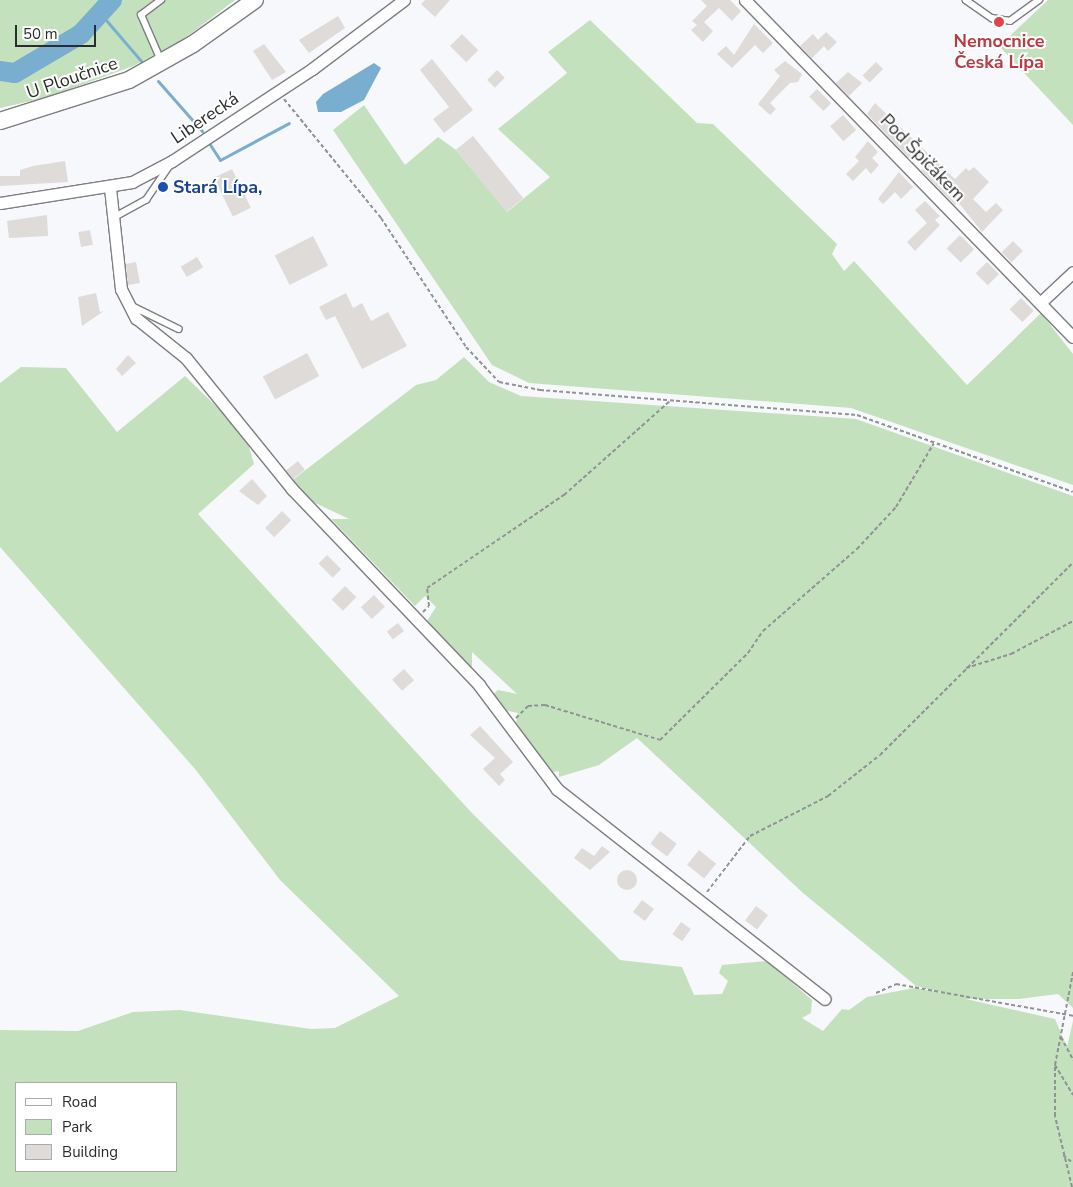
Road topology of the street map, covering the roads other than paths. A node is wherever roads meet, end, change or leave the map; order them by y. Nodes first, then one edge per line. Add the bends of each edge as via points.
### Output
1 (161, 0) edge
2 (255, 0) edge
3 (404, 0) edge
4 (966, 0) edge
5 (1039, 0) edge
6 (749, 1) edge
7 (162, 63) junction
8 (0, 121) edge
9 (172, 161) junction
10 (110, 188) junction
11 (0, 203) edge
12 (111, 219) junction
13 (1073, 272) edge
14 (127, 302) junction
15 (1040, 303) junction
16 (178, 330) dead end
17 (1073, 337) edge
18 (825, 999) dead end

1 - 7 lane via 141,16
2 - 7 main road, U Ploučnice
3 - 9 street, Liberecká
4 - 5 lane via 992,18 1010,21
6 - 15 street, Pod Špičákem
7 - 8 main road, U Ploučnice via 83,98
9 - 10 street, Liberecká
9 - 12 lane via 146,200
10 - 11 street, Liberecká
10 - 12 street
12 - 14 street via 121,289
13 - 15 street
14 - 16 lane
14 - 18 street via 136,318 186,358 292,489 417,617 512,724 557,789
15 - 17 street, Pod Špičákem

